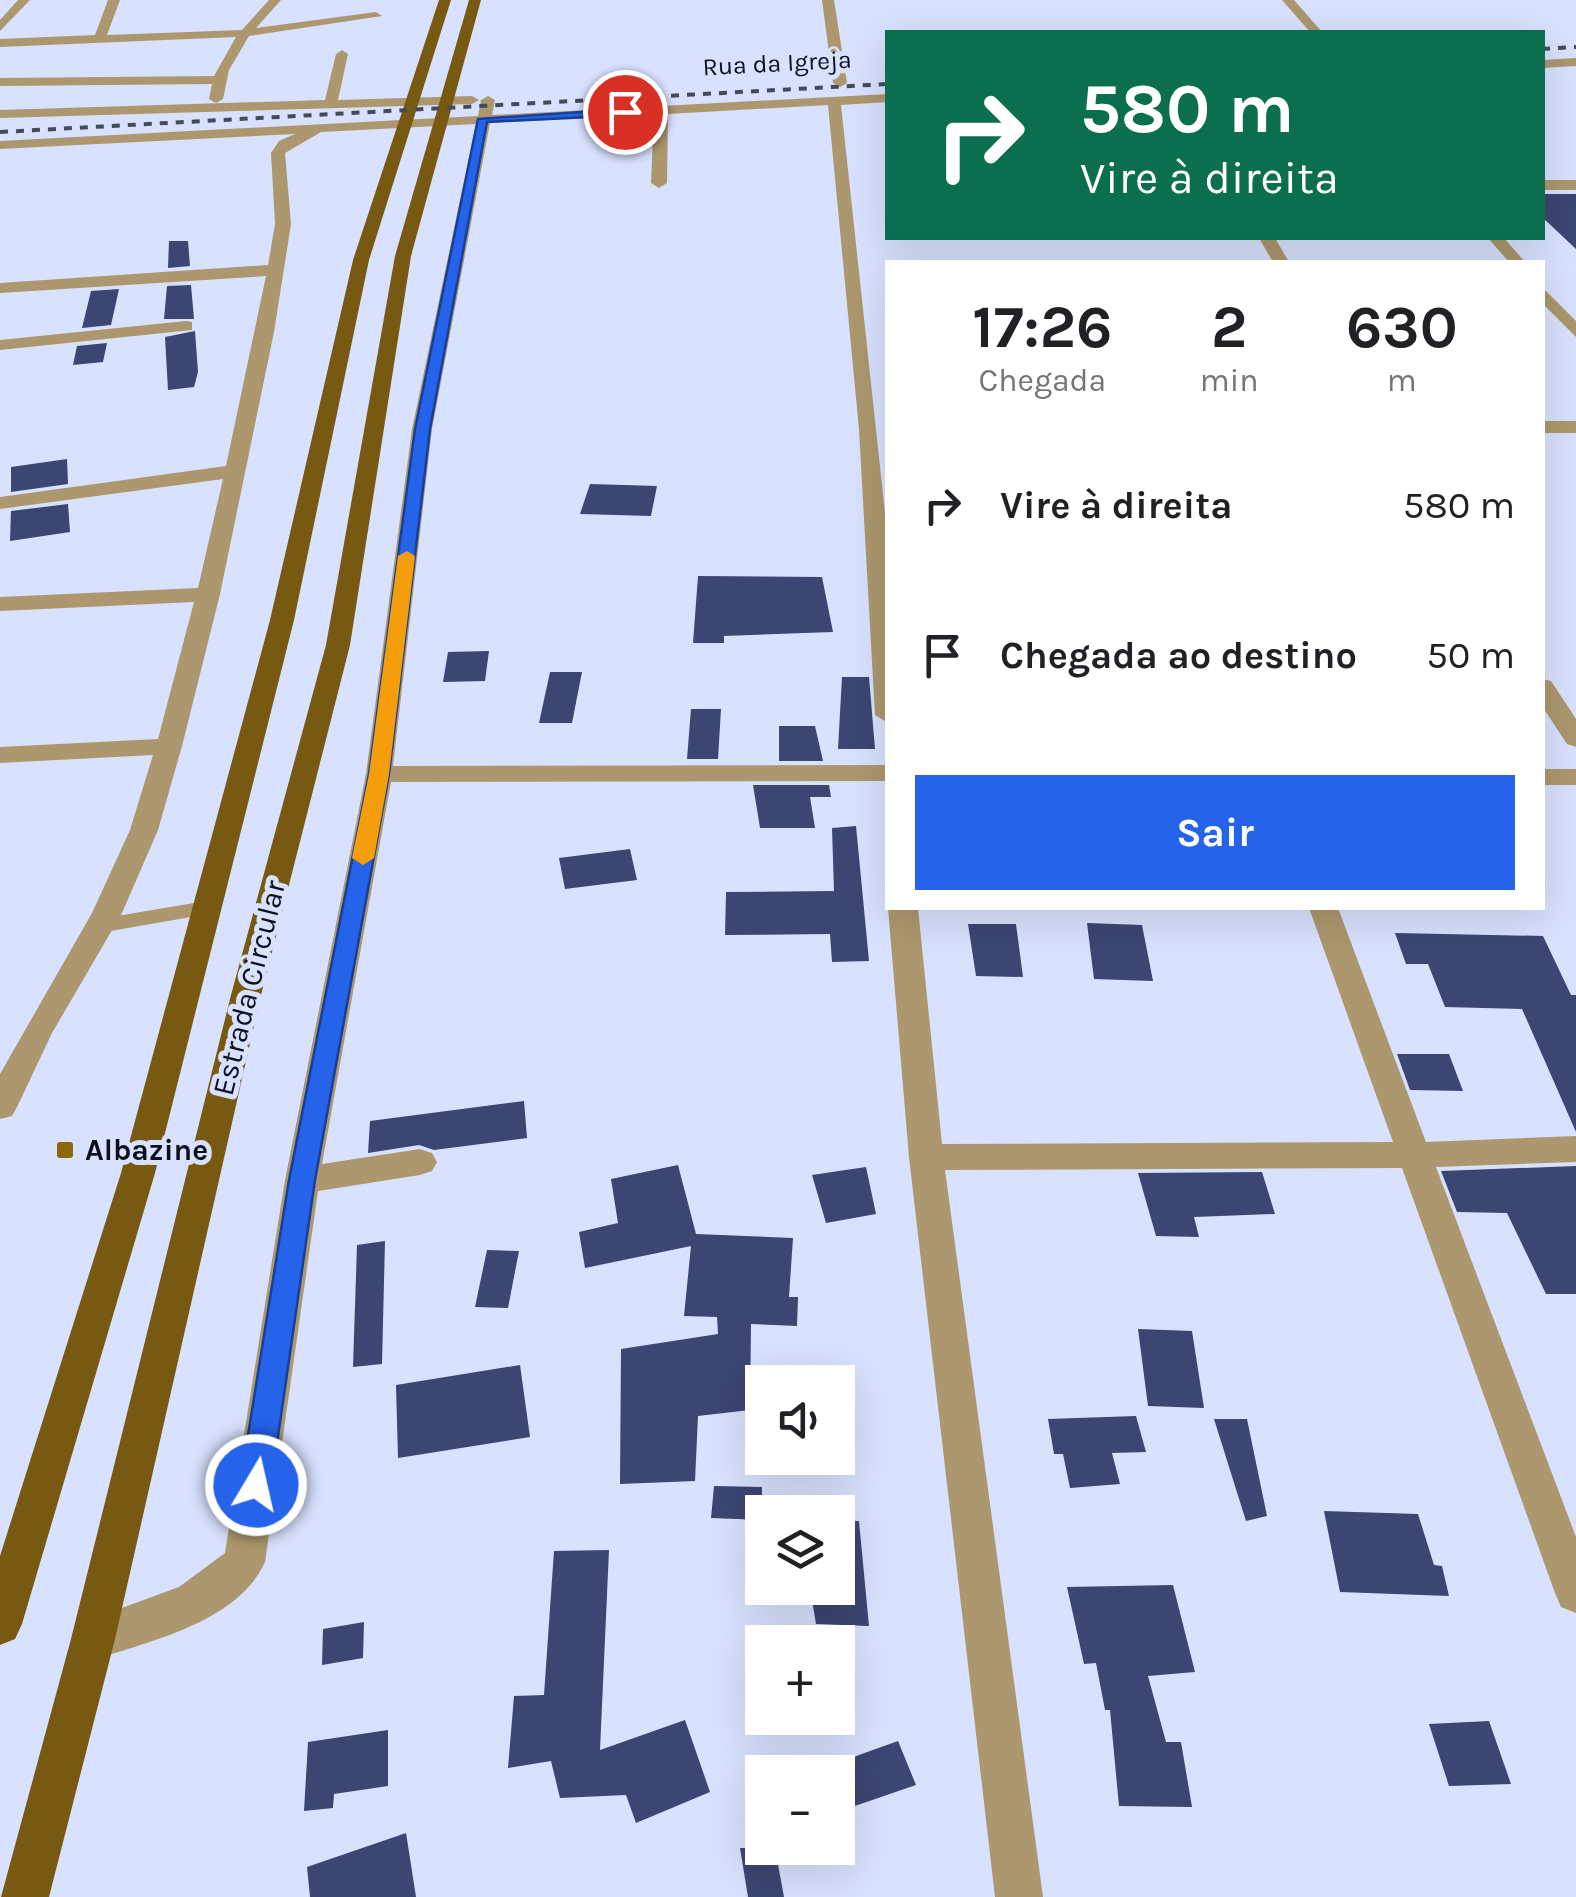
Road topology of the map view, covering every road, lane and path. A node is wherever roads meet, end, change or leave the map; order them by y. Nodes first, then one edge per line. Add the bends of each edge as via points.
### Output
1 (24, 0) edge
2 (114, 0) edge
3 (275, 0) edge
4 (445, 0) edge
5 (474, 0) edge
6 (828, 0) edge
7 (1288, 0) edge
8 (376, 16) dead end
9 (0, 28) edge
10 (1314, 30) edge
11 (247, 33) junction
12 (99, 41) junction
13 (0, 43) edge
14 (42, 44) junction
15 (342, 54) dead end
16 (1576, 62) edge
17 (7, 63) edge
18 (1545, 64) edge
19 (217, 80) junction
20 (0, 82) edge
21 (856, 82) dead end
22 (820, 84) dead end
23 (837, 92) junction
24 (885, 98) edge
25 (507, 99) dead end
26 (332, 102) junction
27 (215, 107) junction
28 (486, 110) junction
29 (661, 111) junction
30 (0, 114) edge
31 (319, 128) junction
32 (0, 145) edge
33 (658, 183) dead end
34 (1545, 185) edge
35 (1576, 185) edge
36 (1498, 240) edge
37 (1515, 260) edge
38 (274, 270) junction
39 (0, 288) edge
40 (1548, 289) edge
41 (186, 326) dead end
42 (1576, 332) edge
43 (0, 345) edge
44 (1545, 427) edge
45 (1576, 427) edge
46 (878, 430) edge
47 (235, 471) junction
48 (0, 503) edge
49 (208, 594) junction
50 (0, 604) edge
51 (885, 630) edge
52 (1545, 691) edge
53 (1576, 739) edge
54 (169, 746) junction
55 (0, 755) edge
56 (885, 773) edge
57 (379, 774) junction
58 (1545, 777) edge
59 (1576, 777) edge
60 (206, 908) junction
61 (903, 910) edge
62 (1324, 910) edge
63 (100, 926) junction
64 (0, 1107) edge
65 (1576, 1149) edge
66 (1418, 1155) junction
67 (926, 1157) junction
68 (420, 1162) dead end
69 (302, 1180) junction
70 (1576, 1593) edge
71 (0, 1624) edge
72 (92, 1639) junction
73 (25, 1897) edge
74 (1019, 1897) edge

1 - 9 street
2 - 12 street
3 - 11 street
4 - 60 main road, Estrada Circular via 361,260 282,620
5 - 72 main road, Estrada Circular via 403,256 338,645 246,994
6 - 23 street
7 - 10 street
8 - 11 street
11 - 12 street
11 - 19 street
12 - 14 street
13 - 14 street
14 - 17 street
15 - 26 street
16 - 18 street
19 - 20 street
19 - 27 street
21 - 23 street, Rua da Igreja
22 - 23 street, Rua da Igreja
23 - 24 street
23 - 29 street
23 - 46 street
25 - 28 street
26 - 27 street
26 - 28 street
27 - 30 street
28 - 29 street
28 - 31 street
28 - 57 street via 422,429
29 - 33 street
31 - 32 street
31 - 38 street via 284,144 278,154 284,202
34 - 35 street
36 - 37 street
38 - 39 street
38 - 47 street
40 - 42 street
41 - 43 street
44 - 45 street
46 - 51 street
47 - 48 street
47 - 49 street
49 - 50 street
49 - 54 street
52 - 53 street
54 - 55 street
54 - 63 street via 144,830
56 - 57 street
57 - 69 street
58 - 59 street
60 - 63 lane
60 - 71 main road, Estrada Circular via 138,1173
61 - 67 street
62 - 66 street
63 - 64 street
65 - 66 street
66 - 67 street
66 - 70 street
67 - 74 street
68 - 69 street
69 - 72 street via 244,1562 222,1587
72 - 73 main road, Estrada Circular

